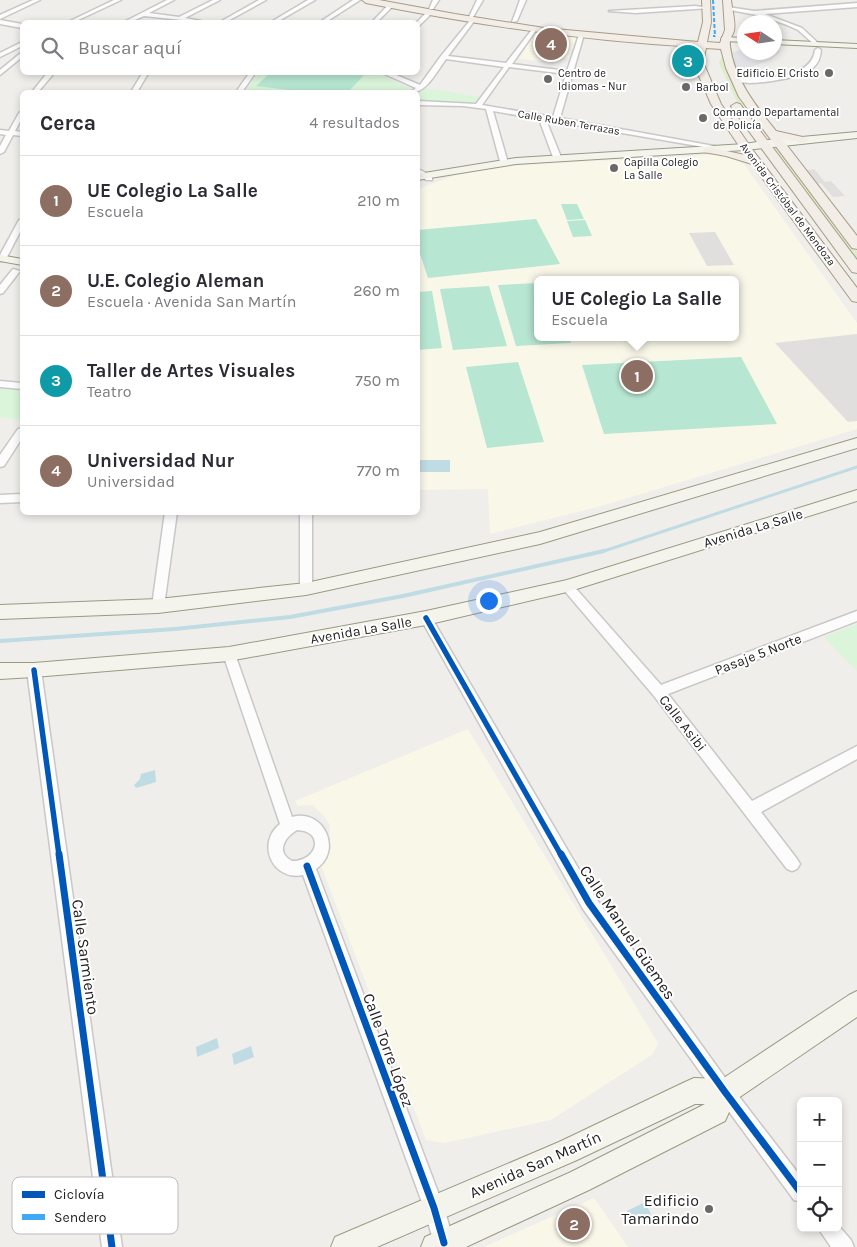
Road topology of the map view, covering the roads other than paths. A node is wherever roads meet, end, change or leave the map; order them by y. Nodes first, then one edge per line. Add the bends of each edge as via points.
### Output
1 (37, 0) edge
2 (118, 0) edge
3 (171, 0) edge
4 (216, 0) edge
5 (263, 0) edge
6 (312, 0) edge
7 (357, 0) edge
8 (366, 0) edge
9 (480, 0) edge
10 (523, 0) edge
11 (718, 2) edge
12 (392, 3) edge
13 (706, 4) edge
14 (728, 5) edge
15 (857, 5) edge
16 (432, 7) edge
17 (612, 11) dead end
18 (752, 13) junction
19 (144, 14) junction
20 (0, 17) edge
21 (472, 18) junction
22 (180, 19) junction
23 (75, 20) edge
24 (131, 20) edge
25 (187, 20) edge
26 (227, 20) edge
27 (277, 20) edge
28 (326, 20) edge
29 (376, 20) edge
30 (514, 21) junction
31 (0, 22) edge
32 (420, 22) edge
33 (718, 25) junction
34 (0, 26) edge
35 (20, 26) edge
36 (534, 29) junction
37 (20, 30) edge
38 (730, 30) junction
39 (582, 35) junction
40 (737, 36) edge
41 (678, 37) junction
42 (698, 41) junction
43 (737, 41) edge
44 (725, 42) junction
45 (782, 43) edge
46 (20, 45) edge
47 (737, 45) edge
48 (857, 46) edge
49 (817, 47) junction
50 (782, 48) edge
51 (840, 48) junction
52 (857, 52) edge
53 (0, 55) edge
54 (20, 56) edge
55 (443, 58) junction
56 (716, 61) dead end
57 (507, 66) junction
58 (0, 73) edge
59 (568, 73) junction
60 (49, 75) edge
61 (144, 75) edge
62 (251, 75) edge
63 (389, 75) edge
64 (736, 80) junction
65 (421, 88) junction
66 (37, 90) edge
67 (135, 90) edge
68 (240, 90) edge
69 (418, 90) edge
70 (731, 97) dead end
71 (420, 104) edge
72 (478, 106) junction
73 (489, 109) junction
74 (20, 117) edge
75 (542, 117) junction
76 (556, 120) junction
77 (750, 128) junction
78 (0, 132) edge
79 (11, 133) junction
80 (20, 134) edge
81 (773, 134) junction
82 (857, 135) edge
83 (803, 140) junction
84 (751, 144) junction
85 (722, 148) junction
86 (708, 150) junction
87 (0, 152) edge
88 (790, 155) junction
89 (557, 157) junction
90 (756, 162) junction
91 (504, 163) junction
92 (423, 177) edge
93 (20, 226) edge
94 (857, 245) edge
95 (1, 262) edge
96 (20, 268) edge
97 (857, 269) edge
98 (857, 281) edge
99 (0, 291) edge
100 (857, 298) edge
101 (0, 384) edge
102 (20, 386) edge
103 (20, 434) edge
104 (857, 443) edge
105 (0, 463) edge
106 (857, 496) edge
107 (20, 498) edge
108 (0, 499) edge
109 (171, 515) edge
110 (306, 515) edge
111 (567, 586) junction
112 (306, 589) junction
113 (158, 606) junction
114 (857, 616) edge
115 (426, 618) junction
116 (3, 619) edge
117 (229, 654) junction
118 (34, 670) junction
119 (0, 671) edge
120 (659, 692) junction
121 (857, 752) edge
122 (750, 810) junction
123 (288, 826) junction
124 (792, 864) dead end
125 (307, 866) junction
126 (857, 1003) edge
127 (725, 1092) junction
128 (103, 1177) edge
129 (797, 1188) edge
130 (434, 1208) junction
131 (831, 1232) edge
132 (110, 1234) edge
133 (440, 1245) edge
134 (112, 1247) edge
135 (345, 1247) edge
136 (844, 1247) edge

1 - 20 street
2 - 23 street
3 - 19 street
4 - 22 street
5 - 26 street
6 - 27 street
7 - 28 street
8 - 12 main road
9 - 21 street
10 - 30 street
11 - 33 main road
12 - 16 main road
12 - 29 street
13 - 17 street
13 - 42 main road, Avenida Cristóbal de Mendoza via 707,22
14 - 18 street
14 - 38 main road
15 - 18 street
16 - 21 main road
16 - 32 street
18 - 49 street via 796,27 808,34
19 - 22 street
19 - 24 street
21 - 30 main road
21 - 36 main road
21 - 55 street
22 - 25 street
30 - 41 main road
31 - 35 street
33 - 38 main road
33 - 44 main road
34 - 37 street
36 - 39 main road
36 - 57 street
38 - 40 main road
38 - 44 main road
39 - 42 main road via 666,42 687,47
39 - 59 street
41 - 42 main road
41 - 42 main road
42 - 44 main road
42 - 84 main road, Avenida Cristóbal de Mendoza via 730,112
42 - 84 main road, Avenida Cristóbal de Mendoza via 698,62 724,119
43 - 44 main road
44 - 47 main road
44 - 56 main road
44 - 64 main road
45 - 49 main road
46 - 53 street
48 - 51 main road
49 - 50 main road
49 - 51 main road
49 - 64 street via 819,56 814,63 796,73 769,80
51 - 52 main road
54 - 58 street
55 - 57 street
55 - 65 street
57 - 59 street
57 - 72 street
59 - 76 street
60 - 66 street
61 - 67 street
62 - 68 street
63 - 65 street
64 - 81 main road via 749,106
65 - 69 street
70 - 77 main road, Avenida Cristóbal de Mendoza
71 - 72 street, Calle Ruben Terrazas
72 - 73 street, Calle Ruben Terrazas
73 - 75 street, Calle Ruben Terrazas
73 - 91 street
74 - 79 street
75 - 76 street, Calle Ruben Terrazas
75 - 89 street
76 - 85 street, Calle Ruben Terrazas
77 - 81 main road
77 - 84 main road, Avenida Cristóbal de Mendoza
78 - 79 street
79 - 80 street
79 - 87 street
81 - 83 main road
81 - 84 main road
81 - 88 main road
82 - 83 main road
83 - 88 main road via 793,146
84 - 85 main road via 736,141
84 - 86 main road
84 - 90 main road, Avenida Cristóbal de Mendoza
84 - 97 main road, Avenida Cristóbal de Mendoza
84 - 98 main road, Avenida Cristóbal de Mendoza
85 - 86 main road
86 - 89 main road
86 - 90 main road
88 - 94 main road
89 - 91 main road
90 - 100 main road, Avenida Cristóbal de Mendoza
91 - 92 main road
93 - 95 street
95 - 96 main road
96 - 99 street
101 - 102 street
103 - 105 street
104 - 112 main road via 540,538
106 - 111 main road, Avenida La Salle
107 - 108 street
109 - 113 street
110 - 112 street
111 - 115 main road, Avenida La Salle
111 - 120 street, Calle Asibi
112 - 113 main road
113 - 116 main road
114 - 120 street, Pasaje 5 Norte
115 - 117 main road, Avenida La Salle
115 - 127 street, Calle Manuel Güemes via 589,903
117 - 118 main road, Avenida La Salle
117 - 123 street
118 - 119 main road, Avenida La Salle
118 - 128 street, Calle Sarmiento
120 - 122 street, Calle Asibi
121 - 122 street
122 - 124 street, Calle Asibi
123 - 125 street via 276,839 276,856 289,868
123 - 125 street via 310,824 320,834 322,848
125 - 130 street, Calle Torre López
126 - 127 main road
127 - 129 street, Calle Manuel Güemes
127 - 130 main road, Avenida San Martín via 694,1091 568,1151
127 - 133 main road via 716,1112 580,1181
130 - 133 street, Calle Torre López
130 - 135 main road, Avenida San Martín
131 - 136 street
132 - 134 street, Calle Sarmiento

